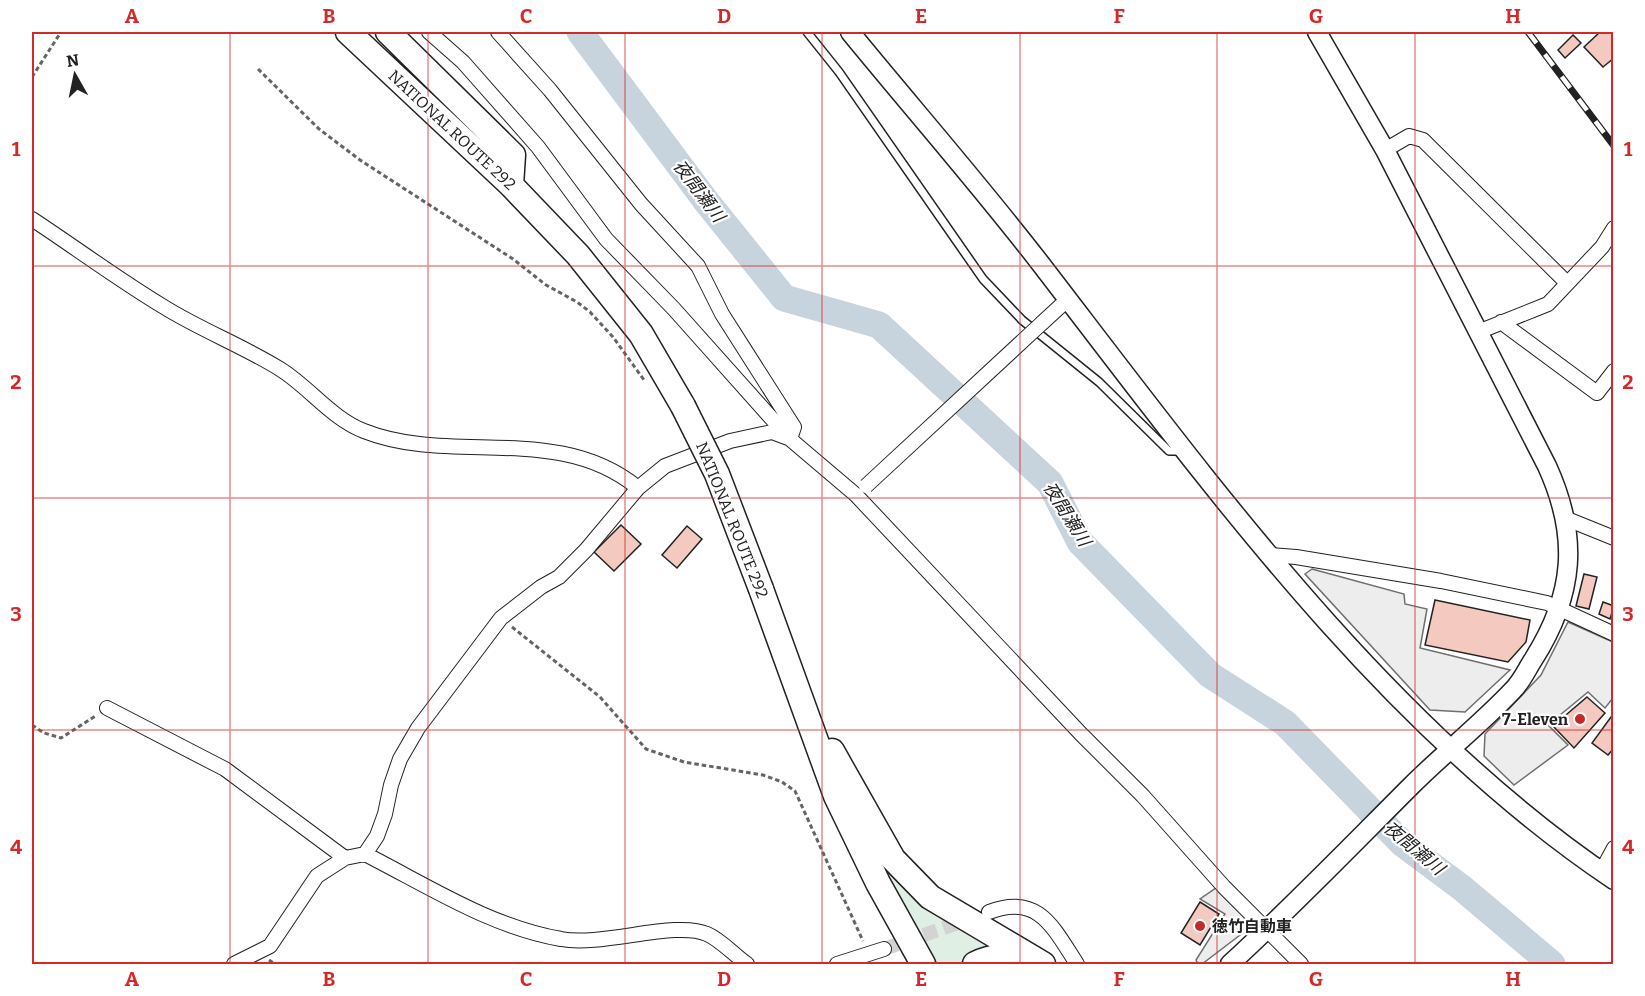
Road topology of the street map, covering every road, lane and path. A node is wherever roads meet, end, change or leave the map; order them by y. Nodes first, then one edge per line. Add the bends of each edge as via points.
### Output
1 (61, 32) edge
2 (348, 32) edge
3 (388, 32) edge
4 (429, 32) edge
5 (498, 32) edge
6 (807, 32) edge
7 (850, 32) edge
8 (1317, 32) edge
9 (258, 69) dead end
10 (32, 77) edge
11 (1384, 150) junction
12 (511, 185) junction
13 (32, 219) edge
14 (1614, 228) edge
15 (1567, 283) junction
16 (1067, 300) junction
17 (1501, 322) junction
18 (1478, 332) junction
19 (1614, 371) edge
20 (647, 384) dead end
21 (790, 439) junction
22 (1186, 450) junction
23 (638, 488) junction
24 (861, 490) junction
25 (1567, 519) junction
26 (1614, 538) edge
27 (1270, 555) junction
28 (1560, 608) junction
29 (501, 618) junction
30 (1614, 634) edge
31 (798, 692) junction
32 (107, 708) joint
33 (32, 724) edge
34 (1449, 748) junction
35 (1614, 848) edge
36 (364, 854) junction
37 (345, 858) junction
38 (1607, 876) edge
39 (989, 912) tunnel mouth
40 (1270, 927) junction
41 (884, 950) tunnel mouth
42 (869, 954) junction
43 (1041, 963) edge
44 (234, 964) edge
45 (747, 964) edge
46 (837, 964) edge
47 (923, 964) edge
48 (975, 964) edge
49 (1077, 964) edge
50 (1230, 964) edge
51 (1301, 964) edge

1 - 10 path
2 - 12 highway, NATIONAL ROUTE 292
3 - 12 highway via 513,155
4 - 21 street via 463,62 538,147 606,239
5 - 21 street via 641,204 698,266 722,314 794,427
6 - 22 lane via 983,279 1022,320 1099,382 1169,451
7 - 16 street
8 - 11 street
9 - 20 path via 319,129 360,160 590,312
11 - 15 street via 1409,136 1423,140
11 - 18 street
12 - 31 highway, NATIONAL ROUTE 292, bridge via 578,255 641,334 683,406 717,474
13 - 23 street via 164,307 281,369 333,412 361,429 399,443 515,446 592,460 620,473
14 - 15 street via 1602,247
15 - 17 street via 1548,304
16 - 22 street
16 - 24 street, bridge
17 - 18 street
17 - 19 street via 1597,393
18 - 25 street via 1547,466
21 - 23 street via 772,432 730,441 665,466
21 - 24 street
22 - 27 street
23 - 29 street via 559,577
24 - 40 street via 1081,734
25 - 26 street
25 - 28 street via 1567,575
27 - 28 street via 1441,581
27 - 34 street
28 - 30 street
28 - 34 street via 1515,688
29 - 36 street via 418,728 400,759 377,836
29 - 42 path via 600,697 646,750 684,762 763,775 795,791
31 - 43 highway via 893,860 930,897
31 - 47 highway, NATIONAL ROUTE 292 via 836,796
32 - 33 path via 61,738
32 - 37 street via 225,769
34 - 38 street via 1536,823
34 - 40 street
35 - 38 street
36 - 37 street
36 - 45 street via 507,926 590,942 666,931 706,933
37 - 44 street via 317,876 270,946
39 - 49 street via 1008,904 1033,909 1054,928
40 - 50 street
40 - 51 street
41 - 42 street
42 - 46 street
43 - 48 highway via 1010,956

